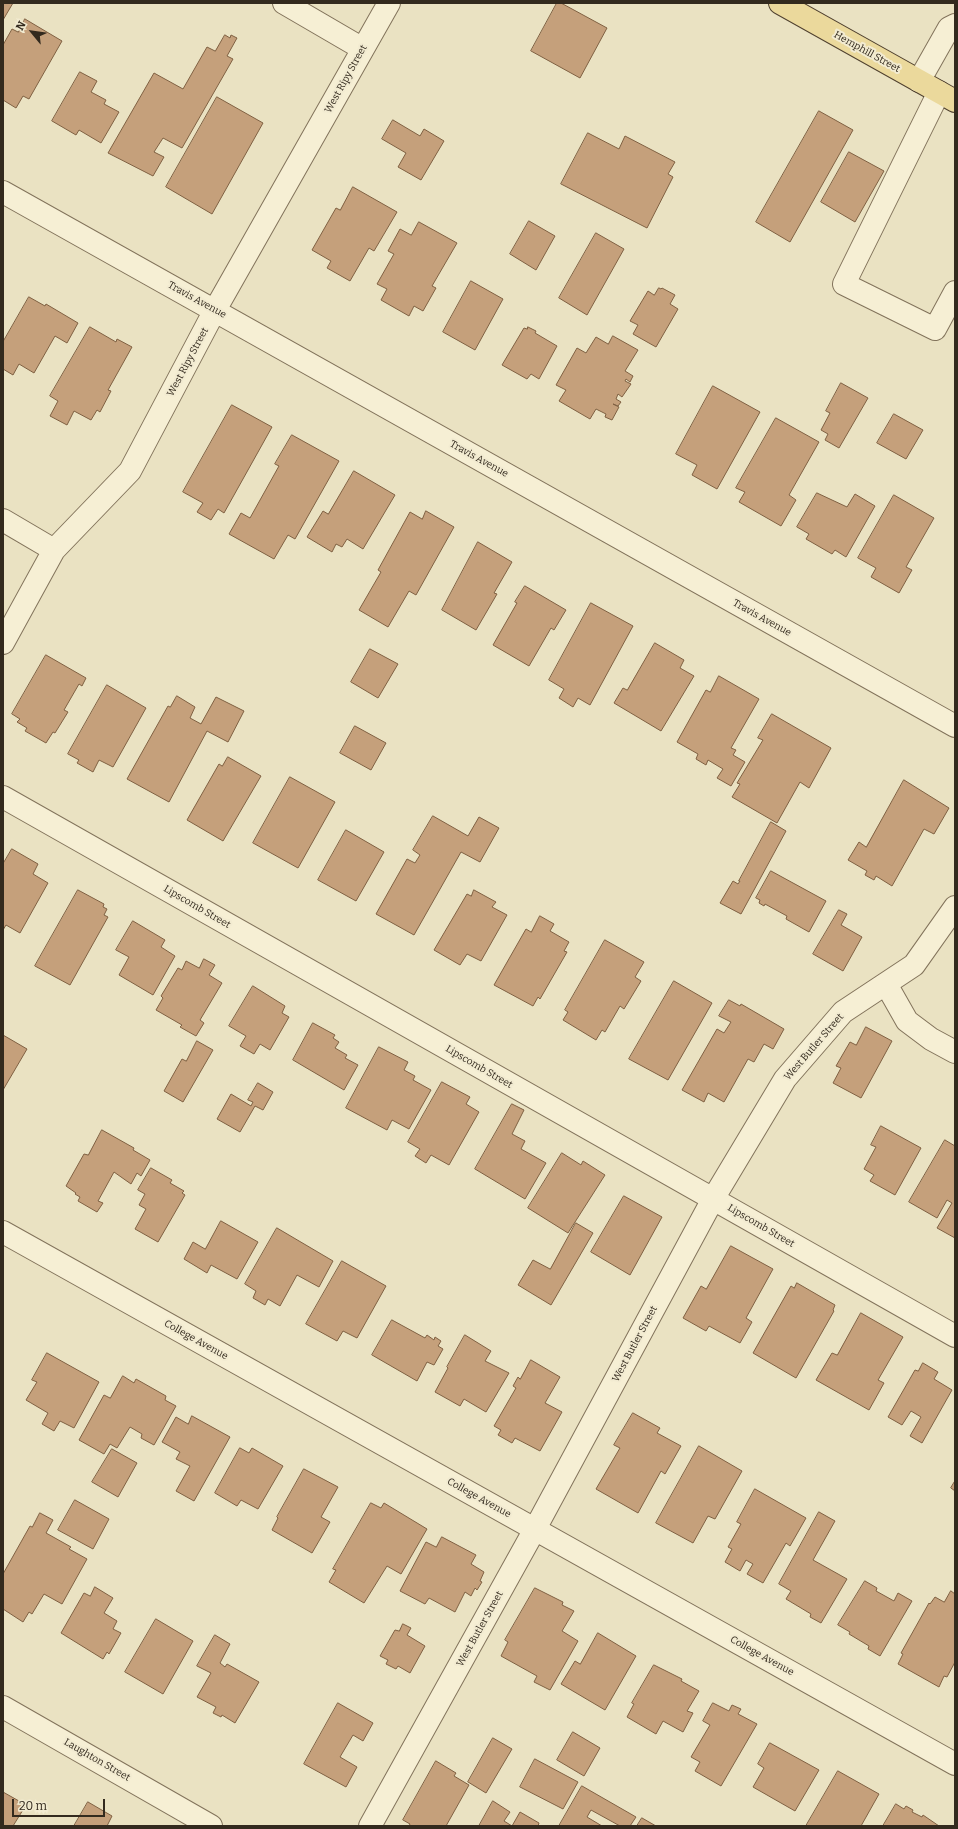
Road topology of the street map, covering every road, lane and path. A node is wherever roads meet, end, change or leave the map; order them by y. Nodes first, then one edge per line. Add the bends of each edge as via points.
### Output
1 (284, 3) edge
2 (389, 3) edge
3 (780, 3) edge
4 (955, 25) edge
5 (363, 49) junction
6 (920, 81) junction
7 (947, 96) edge
8 (3, 192) edge
9 (955, 292) edge
10 (215, 310) junction
11 (3, 520) edge
12 (54, 550) junction
13 (3, 643) edge
14 (955, 726) edge
15 (3, 797) edge
16 (955, 907) edge
17 (886, 984) junction
18 (955, 1052) edge
19 (713, 1199) junction
20 (3, 1232) edge
21 (955, 1336) edge
22 (535, 1529) junction
23 (3, 1707) edge
24 (955, 1764) edge
25 (212, 1826) edge
26 (370, 1826) edge

1 - 5 street
2 - 5 street, West Ripy Street
3 - 6 main road, Hemphill Street
4 - 6 street via 949,28
5 - 10 street, West Ripy Street
6 - 7 main road, Hemphill Street
7 - 9 street via 844,284 935,329
8 - 10 street, Travis Avenue
10 - 12 street, West Ripy Street via 130,471
10 - 14 street, Travis Avenue
11 - 12 street
12 - 13 street, West Ripy Street
15 - 19 street, Lipscomb Street
16 - 17 street, West Butler Street via 914,965
17 - 18 street via 907,1021 931,1040
17 - 19 street, West Butler Street via 843,1012 784,1079
19 - 21 street, Lipscomb Street
19 - 22 street, West Butler Street
20 - 22 street, College Avenue
22 - 24 street, College Avenue
22 - 26 street, West Butler Street
23 - 25 street, Laughton Street

